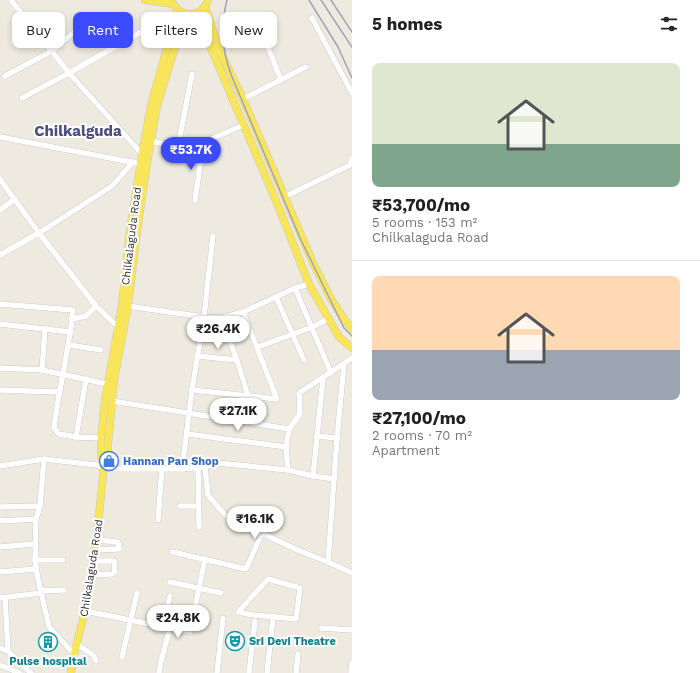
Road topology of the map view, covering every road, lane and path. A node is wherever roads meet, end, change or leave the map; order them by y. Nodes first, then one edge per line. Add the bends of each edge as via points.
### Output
1 (11, 0) edge
2 (145, 0) edge
3 (172, 2) edge
4 (206, 3) edge
5 (184, 12) edge
6 (194, 12) edge
7 (312, 18) dead end
8 (141, 32) edge
9 (73, 33) edge
10 (167, 48) edge
11 (175, 48) edge
12 (211, 48) edge
13 (268, 48) edge
14 (52, 51) junction
15 (306, 67) dead end
16 (70, 73) junction
17 (192, 74) dead end
18 (5, 76) dead end
19 (281, 80) junction
20 (352, 93) edge
21 (22, 98) dead end
22 (243, 99) junction
23 (243, 126) junction
24 (0, 137) edge
25 (151, 141) junction
26 (203, 143) junction
27 (178, 146) junction
28 (142, 154) junction
29 (352, 158) edge
30 (137, 163) junction
31 (0, 179) edge
32 (284, 197) junction
33 (15, 200) junction
34 (195, 201) dead end
35 (0, 210) edge
36 (39, 233) junction
37 (214, 236) dead end
38 (0, 255) edge
39 (309, 284) junction
40 (295, 288) junction
41 (276, 297) junction
42 (0, 304) edge
43 (96, 306) junction
44 (128, 306) junction
45 (243, 312) junction
46 (204, 317) junction
47 (221, 318) junction
48 (72, 319) junction
49 (328, 319) junction
50 (0, 324) edge
51 (118, 327) junction
52 (312, 327) junction
53 (45, 329) junction
54 (352, 329) edge
55 (71, 332) junction
56 (292, 334) junction
57 (68, 345) junction
58 (258, 347) junction
59 (352, 348) edge
60 (101, 350) dead end
61 (197, 356) junction
62 (352, 358) edge
63 (237, 360) junction
64 (304, 360) dead end
65 (344, 364) junction
66 (0, 368) edge
67 (42, 370) junction
68 (331, 373) junction
69 (63, 375) junction
70 (323, 378) junction
71 (86, 379) junction
72 (107, 384) junction
73 (0, 390) edge
74 (192, 390) junction
75 (59, 392) junction
76 (248, 396) junction
77 (112, 401) junction
78 (189, 413) junction
79 (289, 429) junction
80 (187, 434) junction
81 (316, 436) junction
82 (76, 437) junction
83 (101, 438) junction
84 (337, 438) junction
85 (286, 448) junction
86 (44, 460) junction
87 (103, 465) junction
88 (0, 466) edge
89 (205, 467) junction
90 (162, 468) junction
91 (198, 468) junction
92 (182, 469) junction
93 (288, 470) junction
94 (313, 476) junction
95 (334, 479) junction
96 (40, 506) junction
97 (180, 506) dead end
98 (198, 506) junction
99 (0, 507) edge
100 (36, 519) junction
101 (158, 520) dead end
102 (0, 521) edge
103 (199, 527) dead end
104 (262, 533) junction
105 (96, 540) junction
106 (35, 544) junction
107 (0, 547) edge
108 (95, 550) junction
109 (172, 552) dead end
110 (205, 559) junction
111 (36, 560) junction
112 (63, 560) dead end
113 (93, 561) junction
114 (328, 562) junction
115 (36, 569) junction
116 (0, 572) edge
117 (352, 573) edge
118 (91, 575) junction
119 (170, 582) dead end
120 (198, 588) junction
121 (64, 590) dead end
122 (42, 592) junction
123 (137, 593) dead end
124 (221, 593) dead end
125 (170, 596) dead end
126 (2, 598) edge
127 (85, 611) junction
128 (273, 617) junction
129 (223, 618) dead end
130 (130, 621) junction
131 (255, 621) dead end
132 (163, 627) junction
133 (170, 628) junction
134 (321, 628) dead end
135 (352, 630) edge
136 (77, 644) junction
137 (0, 648) edge
138 (8, 651) junction
139 (298, 654) dead end
140 (75, 655) junction
141 (122, 657) dead end
142 (96, 661) dead end
143 (352, 662) edge
144 (0, 665) edge
145 (20, 673) edge
146 (28, 673) edge
147 (31, 673) edge
148 (71, 673) edge
149 (159, 673) edge
150 (217, 673) edge
151 (248, 673) edge
152 (267, 673) edge
153 (296, 673) edge
154 (351, 673) edge

1 - 14 street
2 - 3 main road
3 - 5 main road
4 - 6 main road via 201,10
4 - 22 main road via 218,47
7 - 20 street
8 - 16 street
9 - 14 street
10 - 28 main road, Chilkalaguda Road via 151,105
11 - 25 main road, Chilkalaguda Road via 157,106
12 - 23 main road
13 - 19 street
14 - 16 street
14 - 18 street
15 - 19 street
16 - 21 street
16 - 28 street
17 - 27 street
19 - 22 street
22 - 32 main road
23 - 26 street
23 - 39 main road
24 - 30 street
25 - 27 street
25 - 44 main road, Chilkalaguda Road
26 - 27 street via 189,148
26 - 34 street
28 - 30 main road, Chilkalaguda Road
29 - 32 street via 350,165
30 - 36 street via 112,186
30 - 51 main road, Chilkalaguda Road
31 - 33 street
32 - 54 main road via 322,282
33 - 35 street
33 - 36 street
36 - 38 street
36 - 43 street
37 - 46 street
39 - 40 street
39 - 49 main road
40 - 41 street
40 - 52 street
41 - 45 street
41 - 56 street
42 - 48 street via 73,310
43 - 48 street via 86,316
43 - 51 street
44 - 46 street
44 - 77 main road, Chilkalaguda Road
45 - 47 street
45 - 58 street
46 - 47 street
46 - 61 street
47 - 63 street
48 - 55 street
49 - 52 street
49 - 59 main road via 339,337
50 - 53 street
51 - 72 main road, Chilkalaguda Road
52 - 56 street
52 - 68 street
53 - 55 street
53 - 67 street
55 - 57 street
56 - 58 street
56 - 64 street
57 - 60 street
57 - 69 street
58 - 76 street via 277,399
61 - 63 street
61 - 74 street
62 - 65 street
63 - 76 street
65 - 68 street
65 - 84 street
66 - 67 street
67 - 69 street
68 - 70 street
69 - 71 street
69 - 75 street
70 - 79 street via 299,393 300,414
70 - 81 street
71 - 72 street
71 - 82 street
72 - 83 main road, Chilkalaguda Road
73 - 75 street
74 - 76 street
74 - 78 street
75 - 82 street via 54,428 59,434
77 - 78 street
77 - 87 main road, Chilkalaguda Road via 107,456
78 - 79 street
78 - 80 street
79 - 85 street
80 - 85 street
80 - 92 street
81 - 84 street
81 - 94 street
82 - 83 street
83 - 87 main road, Chilkalaguda Road
84 - 95 street
85 - 93 street
86 - 87 street
86 - 88 street
86 - 96 street
87 - 90 street via 111,469
87 - 105 main road, Chilkalaguda Road
89 - 91 street
89 - 93 street via 217,463
89 - 104 street via 208,495 225,515
90 - 92 street
90 - 101 street
91 - 92 street
91 - 98 street
93 - 94 street
94 - 95 street
95 - 114 street
96 - 99 street
96 - 100 street
97 - 98 street
98 - 103 street
100 - 102 street
100 - 106 street
104 - 110 street via 246,569
104 - 114 street
105 - 108 main road, Chilkalaguda Road
105 - 108 street via 118,542 119,548
106 - 107 street
106 - 111 street
108 - 113 main road, Chilkalaguda Road
109 - 110 street
110 - 120 street
111 - 112 street
111 - 115 street
113 - 118 main road, Chilkalaguda Road
113 - 118 street via 114,561 114,572
114 - 117 street
115 - 116 street
115 - 122 street
118 - 127 main road, Chilkalaguda Road
119 - 120 street
120 - 124 street
120 - 133 street via 190,632
121 - 122 street
122 - 126 street
122 - 140 street via 49,627
123 - 130 street
125 - 132 street
126 - 138 street
127 - 130 street
127 - 136 main road, Chilkalaguda Road
128 - 128 street via 296,619 300,588 268,579 238,612
128 - 152 street
129 - 150 street
130 - 132 street
130 - 141 street
131 - 151 street
132 - 133 street
133 - 149 street
134 - 135 street
136 - 140 main road, Chilkalaguda Road
136 - 142 street via 94,656
137 - 138 street
138 - 147 street
139 - 153 street
140 - 148 main road, Chilkalaguda Road
143 - 154 street
144 - 145 street
146 - 147 street

